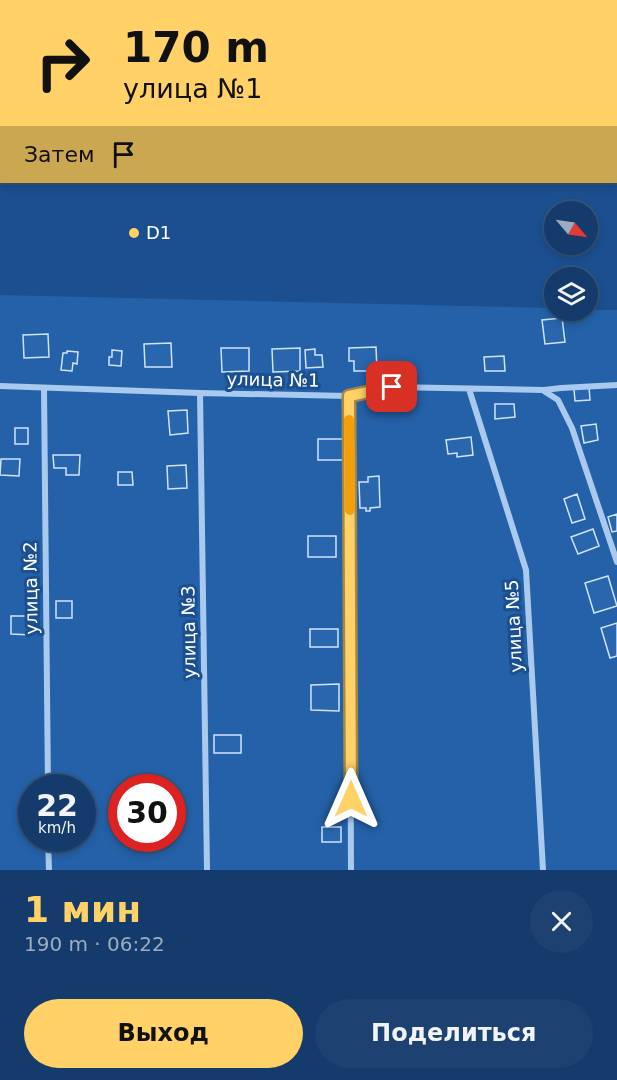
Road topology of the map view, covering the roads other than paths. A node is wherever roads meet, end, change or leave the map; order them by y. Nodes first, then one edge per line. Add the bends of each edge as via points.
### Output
1 (617, 385) edge
2 (0, 386) edge
3 (44, 388) junction
4 (469, 389) junction
5 (544, 390) junction
6 (200, 393) junction
7 (349, 396) junction
8 (617, 562) edge
9 (48, 774) edge
10 (48, 852) edge
11 (49, 870) edge
12 (207, 870) edge
13 (351, 870) edge
14 (543, 870) edge

1 - 5 street, улица №1
2 - 3 street, улица №1
3 - 6 street, улица №1
3 - 9 street, улица №2
4 - 5 street, улица №1
4 - 7 street, улица №1 via 392,387
4 - 14 street, улица №5 via 526,570
5 - 8 street via 558,400 572,428
6 - 7 street, улица №1
6 - 12 street, улица №3
7 - 13 street
10 - 11 street

